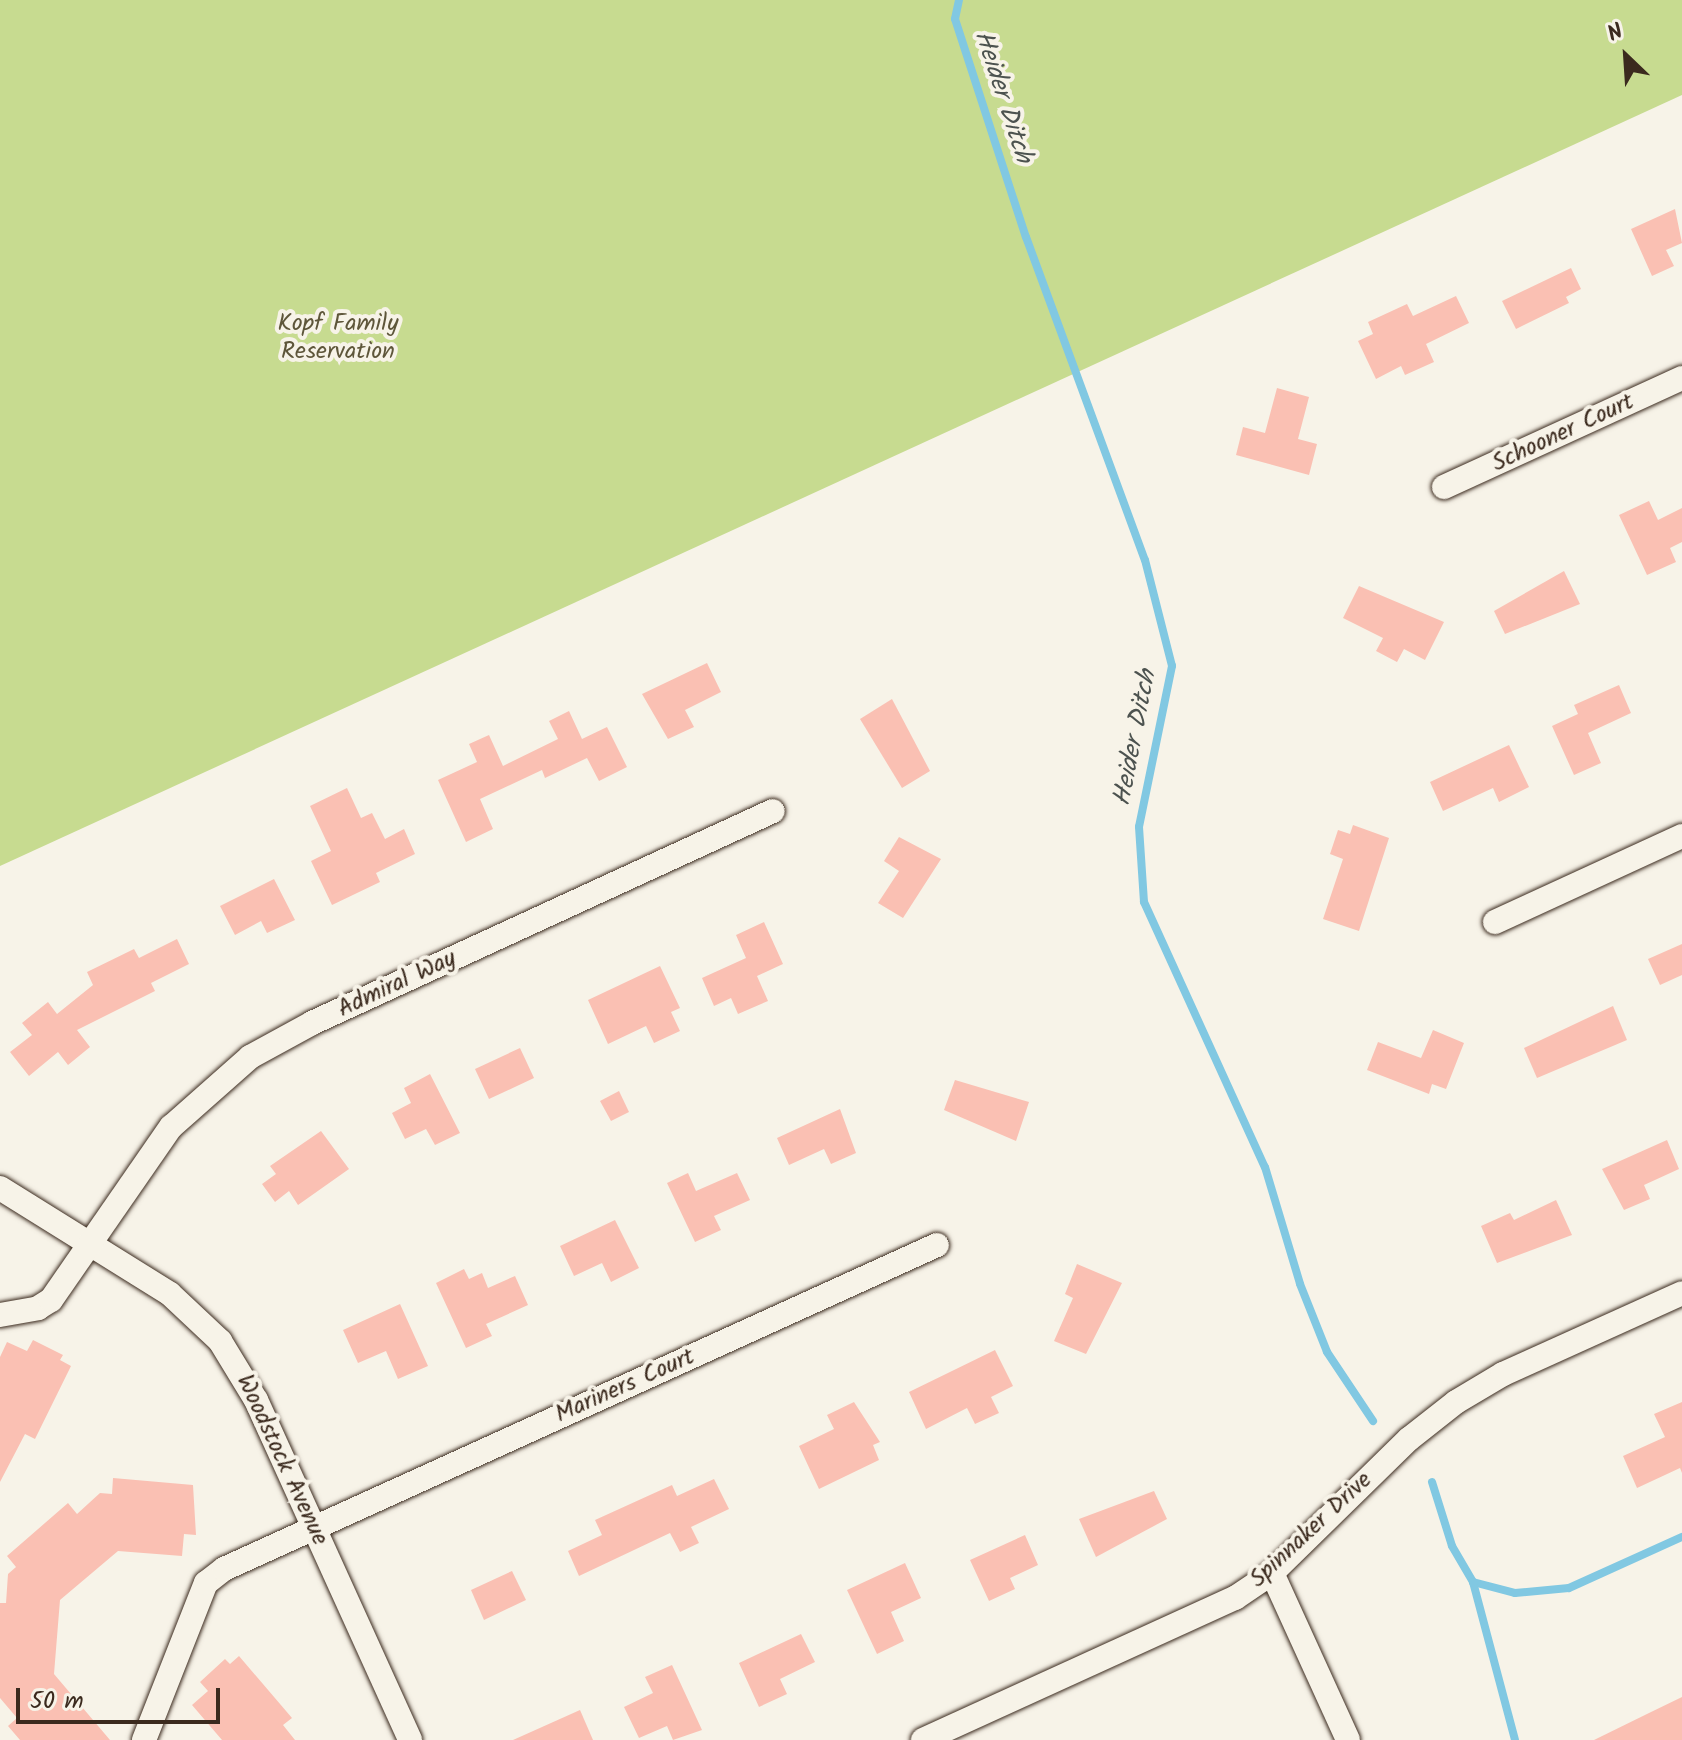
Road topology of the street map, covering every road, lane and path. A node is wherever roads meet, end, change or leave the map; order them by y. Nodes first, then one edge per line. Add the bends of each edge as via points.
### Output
1 (1682, 378) edge
2 (1444, 487) dead end
3 (773, 811) dead end
4 (1682, 836) edge
5 (1495, 922) dead end
6 (0, 1188) edge
7 (937, 1245) dead end
8 (92, 1246) junction
9 (1682, 1293) edge
10 (0, 1315) edge
11 (314, 1527) junction
12 (1272, 1573) junction
13 (144, 1740) edge
14 (410, 1740) edge
15 (923, 1740) edge
16 (1348, 1740) edge

1 - 2 street, Schooner Court
3 - 8 street, Admiral Way via 312,1023 250,1057 171,1127
4 - 5 street
6 - 8 street, Woodstock Avenue
7 - 11 street, Mariners Court
8 - 10 street, Admiral Way via 51,1300 38,1308
8 - 11 street, Woodstock Avenue via 170,1294 220,1341 246,1379
9 - 12 street, Spinnaker Drive via 1503,1374 1456,1402 1409,1439
11 - 13 street, Mariners Court via 206,1583
11 - 14 street, Woodstock Avenue
12 - 15 street, Spinnaker Drive via 1206,1613
12 - 16 street

